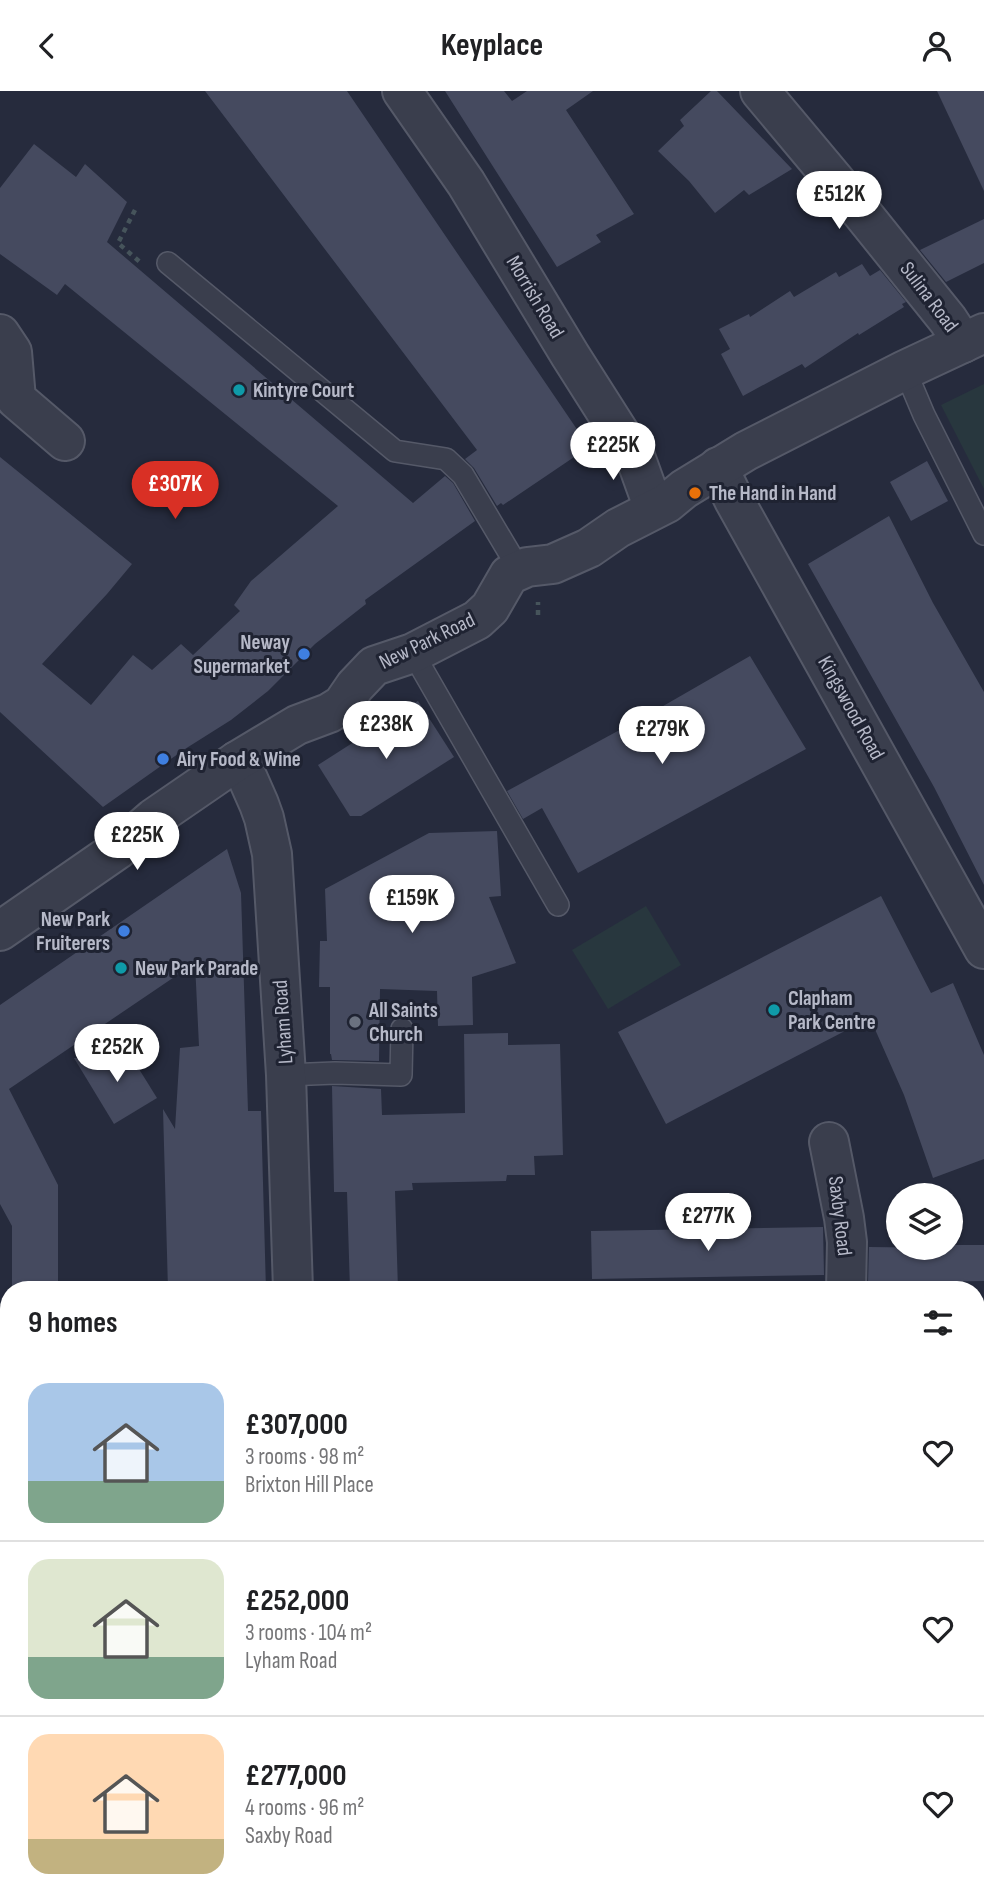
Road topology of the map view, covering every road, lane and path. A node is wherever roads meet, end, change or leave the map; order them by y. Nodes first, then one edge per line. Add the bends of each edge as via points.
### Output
1 (402, 91) edge
2 (760, 91) edge
3 (168, 264) dead end
4 (0, 334) edge
5 (974, 338) edge
6 (905, 370) junction
7 (65, 441) dead end
8 (718, 467) junction
9 (654, 509) junction
10 (984, 534) edge
11 (519, 569) junction
12 (413, 653) junction
13 (237, 761) junction
14 (558, 905) dead end
15 (0, 930) edge
16 (984, 949) edge
17 (402, 1029) dead end
18 (286, 1075) junction
19 (829, 1142) dead end
20 (293, 1281) edge
21 (846, 1281) edge

1 - 9 street, Morrish Road via 466,183 636,459
2 - 5 street, Sulina Road via 948,320
3 - 11 lane via 395,451 446,459 463,475
4 - 7 street via 12,352 16,399
5 - 6 street
6 - 8 street
6 - 10 lane
8 - 9 street
8 - 16 street, Kingswood Road
9 - 11 street via 564,560
11 - 12 street, New Park Road via 509,575 490,608 477,620
12 - 13 street, New Park Road via 374,666 342,705 296,725
12 - 14 lane
13 - 15 street, New Park Road
13 - 18 street, Lyham Road via 264,818 272,854
17 - 18 lane via 401,1075
18 - 20 street, Lyham Road
19 - 21 street, Saxby Road via 845,1230

